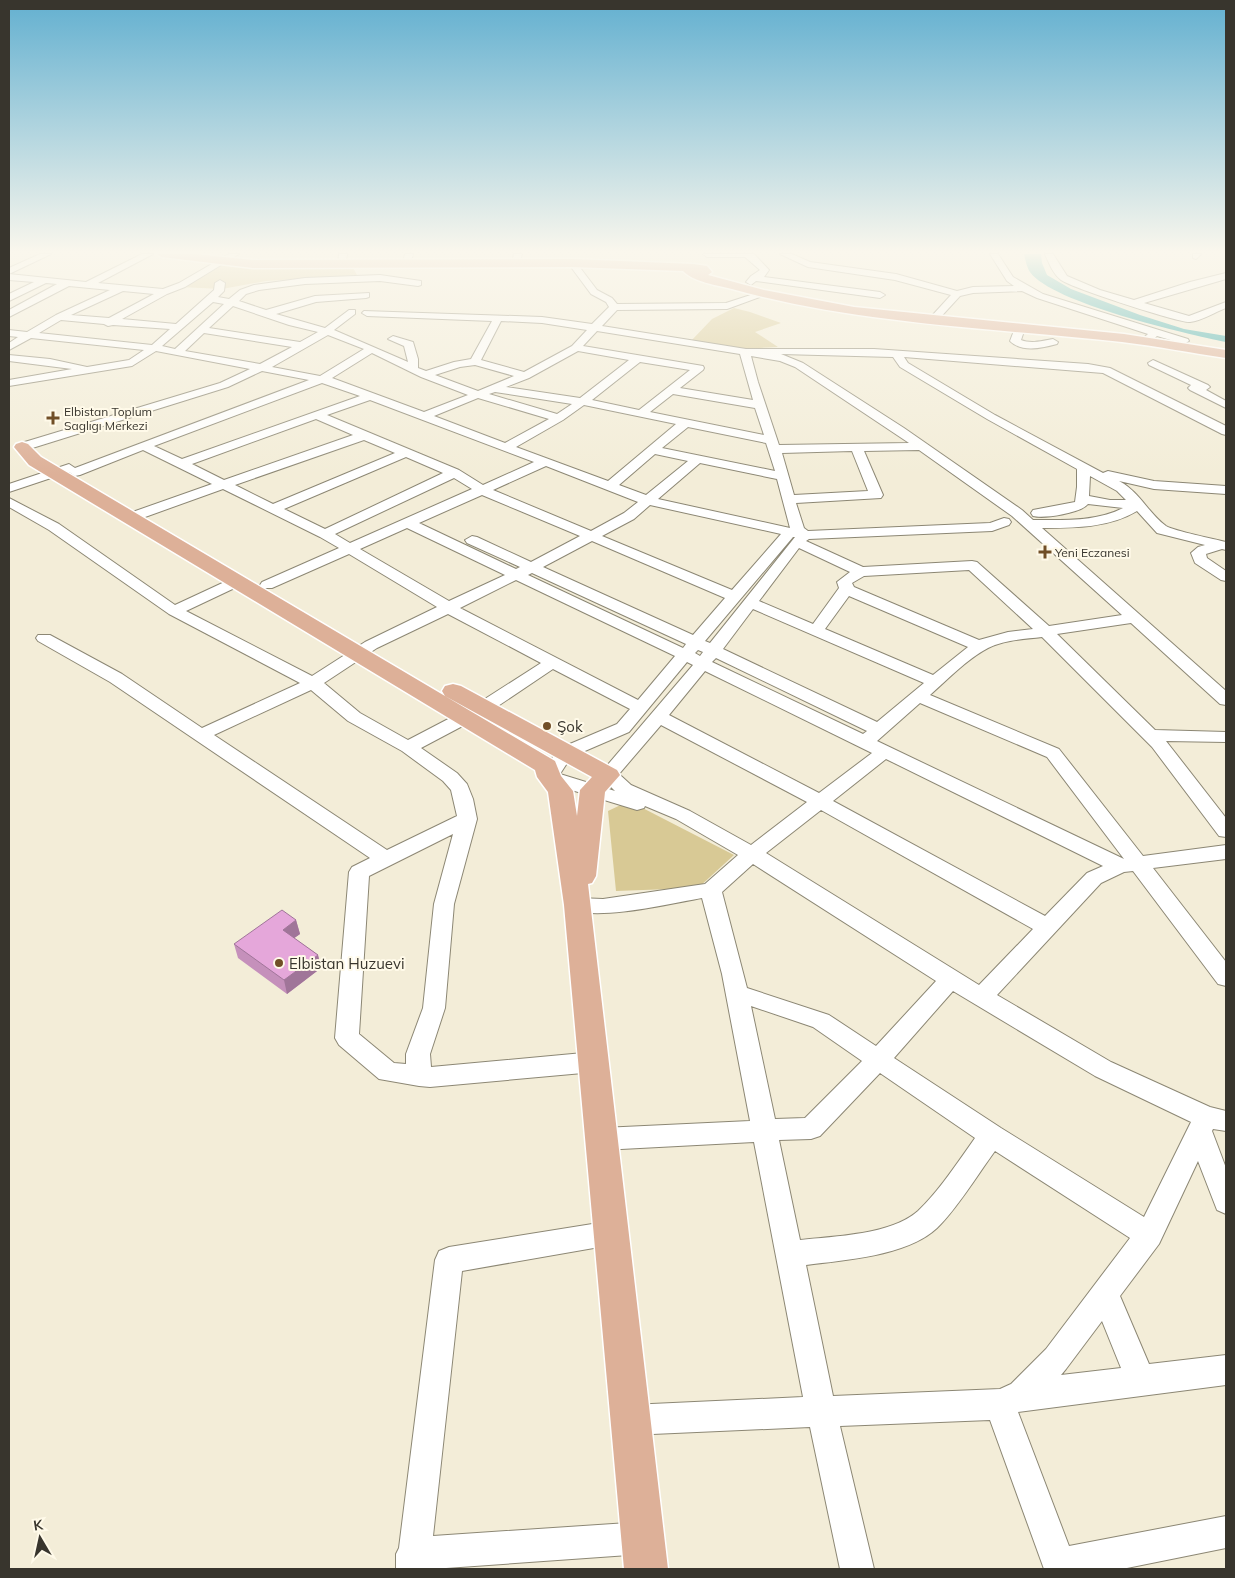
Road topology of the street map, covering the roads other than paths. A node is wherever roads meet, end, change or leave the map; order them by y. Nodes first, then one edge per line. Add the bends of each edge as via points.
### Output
1 (176, 327) edge
2 (594, 327) edge
3 (41, 328) edge
4 (205, 328) edge
5 (308, 328) edge
6 (332, 328) edge
7 (493, 328) edge
8 (598, 328) edge
9 (1017, 328) edge
10 (1020, 328) junction
11 (1126, 328) edge
12 (203, 330) junction
13 (327, 331) junction
14 (9, 333) edge
15 (28, 335) junction
16 (1149, 336) junction
17 (1053, 342) dead end
18 (9, 346) edge
19 (303, 346) junction
20 (368, 347) junction
21 (154, 348) junction
22 (576, 348) junction
23 (177, 352) junction
24 (745, 352) junction
25 (896, 354) junction
26 (1226, 354) edge
27 (639, 357) junction
28 (9, 358) edge
29 (50, 362) junction
30 (475, 362) junction
31 (1153, 363) dead end
32 (263, 368) junction
33 (413, 368) junction
34 (92, 370) junction
35 (1106, 370) junction
36 (425, 375) junction
37 (525, 376) junction
38 (322, 379) junction
39 (9, 382) edge
40 (1157, 385) dead end
41 (495, 388) junction
42 (671, 390) junction
43 (479, 395) junction
44 (370, 396) junction
45 (584, 402) junction
46 (760, 405) junction
47 (1226, 405) edge
48 (642, 413) junction
49 (318, 416) junction
50 (424, 416) junction
51 (559, 418) junction
52 (686, 422) junction
53 (1224, 429) edge
54 (365, 435) junction
55 (16, 444) edge
56 (773, 444) junction
57 (144, 446) junction
58 (922, 446) junction
59 (856, 447) junction
60 (506, 448) junction
61 (654, 450) junction
62 (406, 453) junction
63 (698, 459) junction
64 (545, 462) junction
65 (180, 464) junction
66 (1083, 468) junction
67 (66, 471) junction
68 (454, 473) junction
69 (781, 476) junction
70 (1143, 483) junction
71 (226, 485) junction
72 (610, 486) junction
73 (1176, 487) junction
74 (9, 488) edge
75 (1122, 488) junction
76 (483, 490) junction
77 (1226, 490) edge
78 (1082, 496) junction
79 (788, 499) junction
80 (648, 501) junction
81 (9, 502) edge
82 (1139, 504) junction
83 (274, 508) junction
84 (136, 515) junction
85 (1023, 519) junction
86 (415, 520) junction
87 (1162, 530) junction
88 (325, 534) junction
89 (798, 535) junction
90 (591, 536) junction
91 (1224, 546) edge
92 (350, 549) junction
93 (1200, 560) junction
94 (532, 568) junction
95 (861, 572) junction
96 (516, 575) junction
97 (1226, 577) edge
98 (236, 582) junction
99 (267, 585) junction
100 (847, 588) junction
101 (735, 597) junction
102 (751, 603) junction
103 (449, 608) junction
104 (174, 611) junction
105 (1136, 618) junction
106 (816, 630) junction
107 (1045, 632) junction
108 (44, 638) dead end
109 (696, 643) junction
110 (979, 646) junction
111 (365, 649) junction
112 (686, 655) junction
113 (709, 657) junction
114 (553, 662) junction
115 (934, 682) junction
116 (313, 683) junction
117 (918, 696) junction
118 (1226, 700) edge
119 (483, 708) junction
120 (640, 708) junction
121 (465, 717) junction
122 (660, 717) junction
123 (879, 730) junction
124 (200, 734) junction
125 (1150, 735) junction
126 (1226, 737) edge
127 (864, 742) junction
128 (408, 747) junction
129 (564, 752) junction
130 (884, 752) junction
131 (549, 777) junction
132 (600, 783) junction
133 (820, 801) junction
134 (467, 819) junction
135 (1226, 831) edge
136 (1226, 852) edge
137 (752, 854) junction
138 (384, 858) junction
139 (1129, 865) junction
140 (712, 890) junction
141 (578, 904) junction
142 (1047, 927) junction
143 (1226, 978) edge
144 (951, 979) junction
145 (737, 993) junction
146 (981, 997) junction
147 (878, 1060) junction
148 (594, 1062) junction
149 (419, 1076) junction
150 (1210, 1123) edge
151 (765, 1132) junction
152 (992, 1136) junction
153 (602, 1139) junction
154 (1226, 1202) edge
155 (611, 1234) junction
156 (1149, 1235) junction
157 (789, 1254) junction
158 (1106, 1294) junction
159 (1226, 1370) edge
160 (1141, 1381) junction
161 (1011, 1400) junction
162 (821, 1410) junction
163 (630, 1420) junction
164 (1226, 1532) edge
165 (645, 1554) edge
166 (413, 1562) edge
167 (1060, 1567) edge
168 (857, 1569) edge

1 - 21 street
2 - 22 street
3 - 15 street
4 - 12 street
5 - 13 street
6 - 13 street
7 - 30 street
8 - 24 street
9 - 10 main road
10 - 16 main road
10 - 17 street via 1016,341 1020,345
11 - 16 street
12 - 19 street
12 - 23 street
13 - 19 street
13 - 20 street
14 - 15 street
15 - 18 street
15 - 21 street
16 - 26 main road
19 - 32 street
20 - 33 street
20 - 33 street via 398,337 409,344
20 - 38 street
21 - 23 street
21 - 34 street via 132,363
22 - 27 street
22 - 37 street
23 - 32 street
24 - 25 street
24 - 46 street
24 - 58 street via 783,358 799,365
25 - 35 street
25 - 66 street via 904,365
27 - 42 street via 699,368
27 - 45 street
28 - 29 street
29 - 34 street
29 - 39 street
30 - 36 street
30 - 37 street
31 - 47 street via 1204,386 1194,388
32 - 38 street
32 - 55 street via 224,384
33 - 36 street
34 - 39 street
35 - 40 street via 1121,368
35 - 53 street
36 - 43 street
37 - 41 street
38 - 44 street
38 - 57 street
41 - 43 street
41 - 45 street
42 - 46 street
42 - 48 street
43 - 50 street
43 - 51 street
44 - 49 street
44 - 50 street
45 - 48 street
45 - 51 street
46 - 56 street
48 - 52 street
49 - 54 street
49 - 65 street
50 - 60 street
51 - 60 street
52 - 56 street
52 - 61 street
54 - 62 street
54 - 71 street
55 - 67 main road via 35,461
56 - 59 street
56 - 69 street
57 - 65 street
57 - 67 street
58 - 59 street
58 - 85 street
59 - 79 street via 876,495
60 - 64 street
61 - 63 street
61 - 72 street
62 - 68 street
62 - 83 street
63 - 69 street
63 - 80 street
64 - 72 street
64 - 76 street
65 - 71 street
66 - 70 street
66 - 75 street
66 - 78 street
67 - 74 street
67 - 84 main road
68 - 76 street
68 - 88 street
69 - 79 street
70 - 73 street
70 - 75 street
71 - 83 street
71 - 84 street
72 - 80 street
73 - 77 street
73 - 82 street via 1146,493 1136,501
75 - 78 street
75 - 82 street
76 - 86 street
76 - 90 street
78 - 82 street via 1110,504
78 - 85 street via 1081,504
79 - 89 street
80 - 89 street
80 - 90 street via 629,516
81 - 104 street via 54,527
82 - 85 street via 1102,519 1057,524
82 - 87 street
83 - 88 street
84 - 98 main road
84 - 99 main road
85 - 89 street via 824,526
85 - 105 street
86 - 92 street
86 - 94 street
86 - 96 street
87 - 91 street
87 - 93 street
88 - 92 street
89 - 95 street
89 - 101 street
89 - 102 street
90 - 94 street
90 - 101 street
91 - 93 street via 1203,550 1198,553
92 - 99 street
92 - 103 street
93 - 97 street
94 - 96 street
94 - 109 street
95 - 100 street via 844,582
95 - 107 street via 972,564
96 - 103 street
96 - 112 street
98 - 104 street
98 - 111 main road
99 - 111 main road
100 - 106 street
100 - 110 street
101 - 109 street
102 - 106 street
102 - 113 street
103 - 111 street
103 - 114 street
104 - 116 street
105 - 107 street
105 - 118 street
106 - 115 street
107 - 110 street via 1008,637
107 - 125 street
108 - 124 street via 116,678
109 - 112 street
109 - 113 street
110 - 115 street
111 - 116 street
111 - 119 main road via 406,666
111 - 121 main road
112 - 113 street
112 - 120 street
113 - 122 street
113 - 123 street
113 - 127 street
114 - 119 street
114 - 120 street
115 - 117 street
116 - 124 street
116 - 128 street via 354,718
117 - 123 street
117 - 139 street via 1053,753
119 - 121 street
119 - 129 main road
120 - 129 street via 623,728
121 - 128 street
121 - 131 main road via 546,766
122 - 132 street
122 - 133 street
123 - 127 street
124 - 138 street
125 - 126 street
125 - 135 street
127 - 130 street
128 - 134 street via 460,788
129 - 131 street
129 - 132 main road
130 - 133 street
130 - 139 street
131 - 132 street
131 - 141 main road via 560,791
132 - 137 street via 624,789 683,815
132 - 141 main road
133 - 137 street
133 - 142 street
134 - 138 street
134 - 149 street via 444,904 434,1008 418,1054
136 - 139 street
137 - 140 street
137 - 144 street
138 - 149 street via 359,872 347,1038 388,1072
139 - 142 street via 1094,878
139 - 143 street
140 - 141 street via 603,906
140 - 145 street
141 - 148 main road
142 - 146 street
144 - 146 street
144 - 147 street
145 - 147 street via 821,1021
145 - 151 street
146 - 150 street via 1103,1069
147 - 151 street via 811,1128
147 - 152 street
148 - 149 street
148 - 153 main road
150 - 154 street
150 - 156 street
151 - 153 street
151 - 157 street
152 - 156 street
152 - 157 street via 927,1220 900,1236 862,1245
153 - 155 main road
155 - 163 main road
155 - 166 street via 449,1260
156 - 158 street
157 - 162 street
158 - 160 street
158 - 161 street via 1056,1360
159 - 160 street
160 - 161 street
161 - 162 street
161 - 167 street
162 - 163 street
162 - 168 street
163 - 165 main road
164 - 167 street
165 - 166 street

